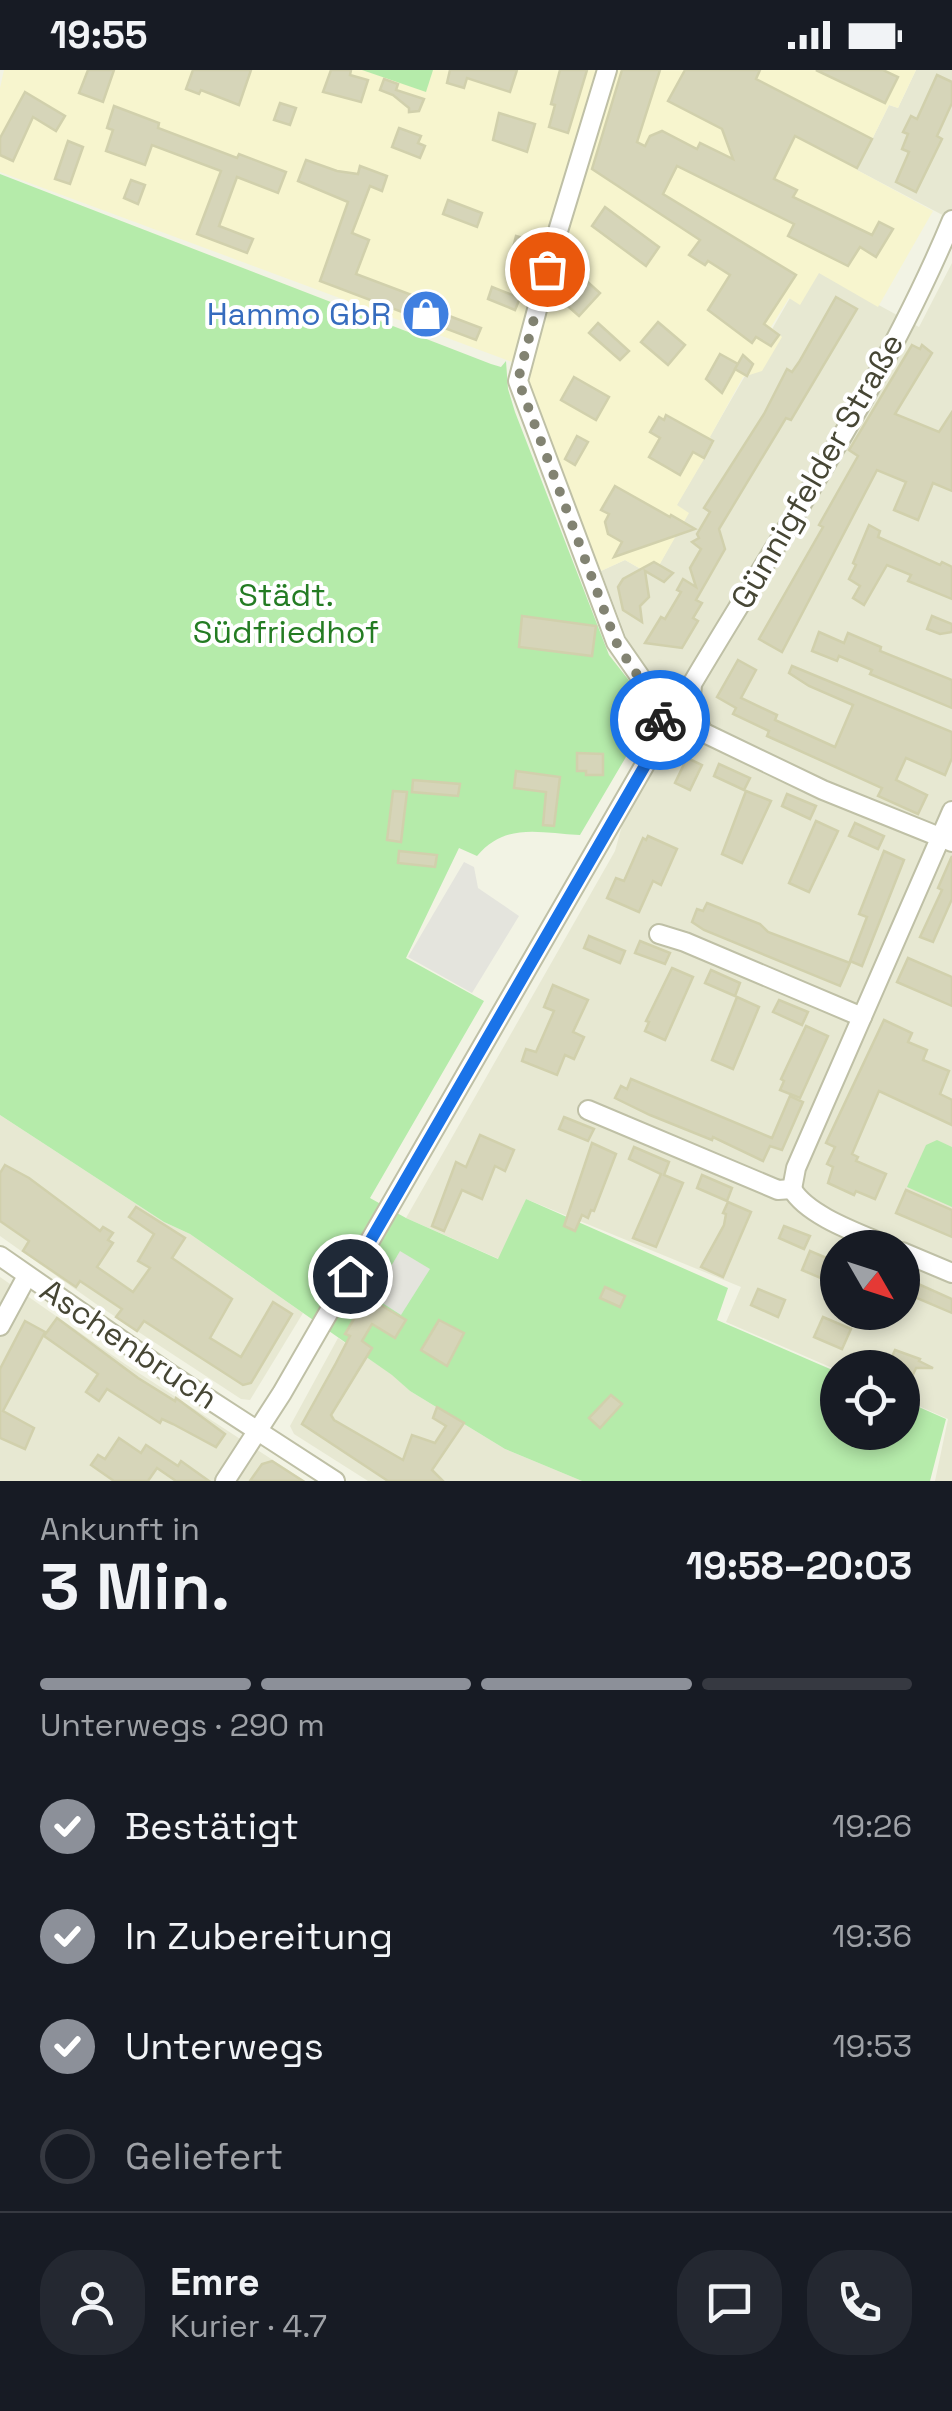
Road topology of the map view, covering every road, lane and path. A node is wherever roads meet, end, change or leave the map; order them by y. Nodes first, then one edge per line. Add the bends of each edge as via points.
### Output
1 (607, 70) edge
2 (952, 220) edge
3 (677, 711) junction
4 (952, 811) edge
5 (946, 839) edge
6 (659, 934) dead end
7 (862, 1017) junction
8 (588, 1110) dead end
9 (792, 1189) junction
10 (855, 1230) edge
11 (0, 1256) edge
12 (920, 1260) edge
13 (952, 1273) edge
14 (28, 1276) junction
15 (0, 1326) edge
16 (258, 1432) junction
17 (225, 1481) edge
18 (335, 1481) edge

1 - 3 street via 518,380 616,642 634,671
2 - 3 street, Günnigfelder Straße via 862,402
3 - 5 street via 823,790
3 - 16 street, Günnigfelder Straße
4 - 5 street
5 - 7 street
6 - 7 street
7 - 9 street
8 - 9 street via 778,1190
9 - 10 street via 813,1210
11 - 14 street, Aschenbruch
12 - 13 street
14 - 15 street
14 - 16 street, Aschenbruch
16 - 17 street
16 - 18 street, Aschenbruch

